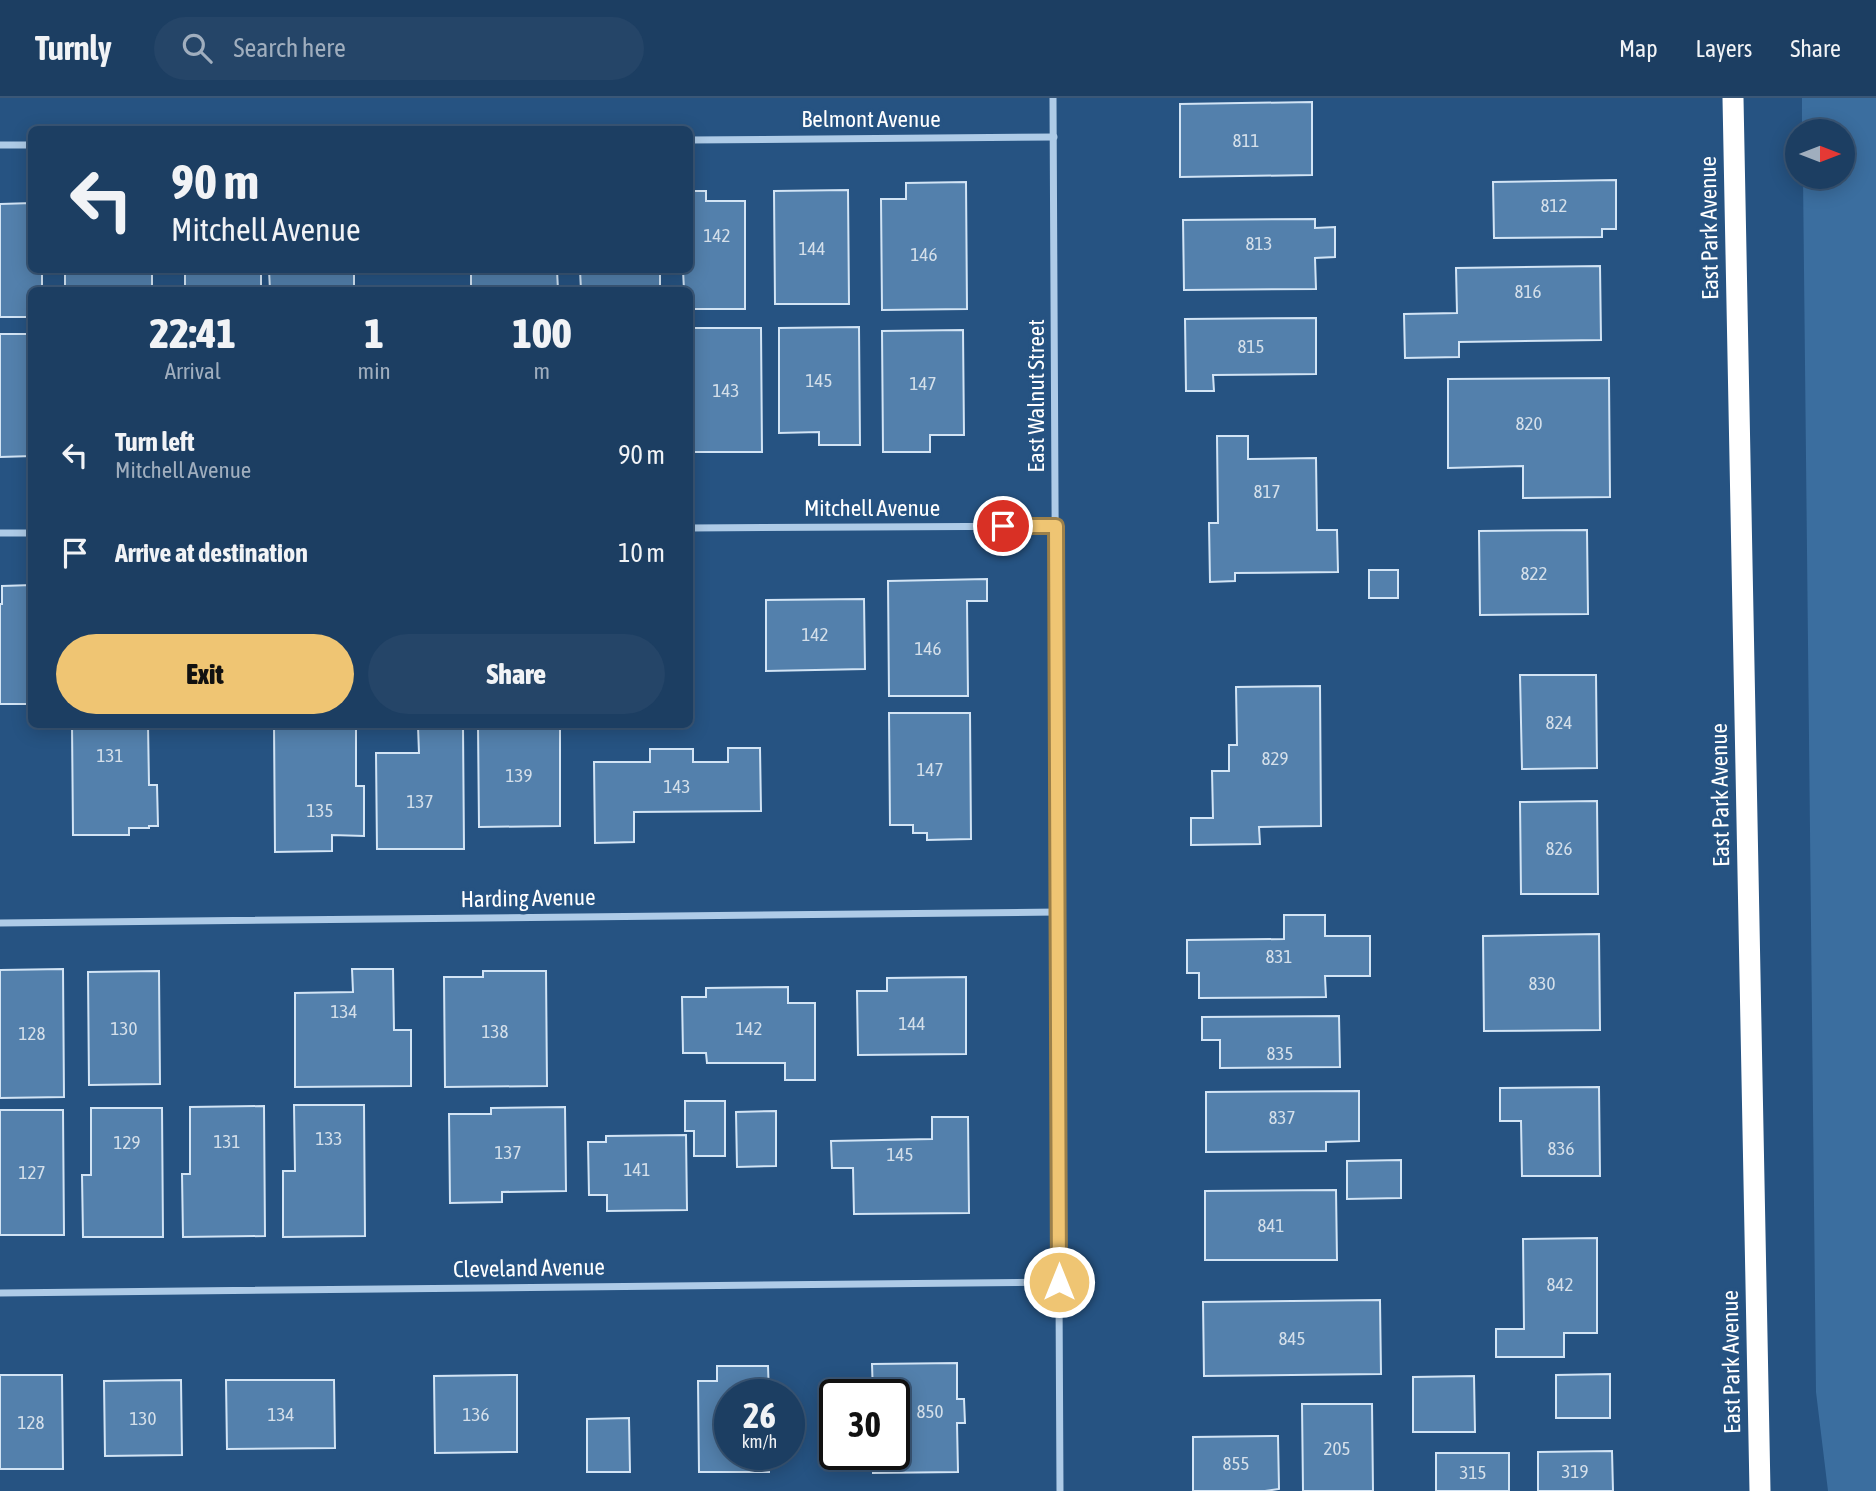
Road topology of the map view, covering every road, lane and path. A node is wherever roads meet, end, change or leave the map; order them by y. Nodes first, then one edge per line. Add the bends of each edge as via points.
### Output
1 (1054, 98) edge
2 (1732, 98) edge
3 (1054, 137) junction
4 (693, 140) edge
5 (0, 145) edge
6 (28, 145) edge
7 (1056, 526) junction
8 (693, 528) edge
9 (0, 533) edge
10 (28, 533) edge
11 (1057, 912) junction
12 (0, 923) edge
13 (1059, 1282) junction
14 (0, 1293) edge
15 (1060, 1491) edge
16 (1760, 1491) edge

1 - 3 street, East Walnut Street
2 - 16 highway, East Park Avenue
3 - 4 street, Belmont Avenue
3 - 7 street, East Walnut Street
5 - 6 street
7 - 8 street, Mitchell Avenue
7 - 11 street, East Walnut Street
9 - 10 street
11 - 12 street, Harding Avenue
11 - 13 street, East Walnut Street
13 - 14 street, Cleveland Avenue
13 - 15 street, East Walnut Street

